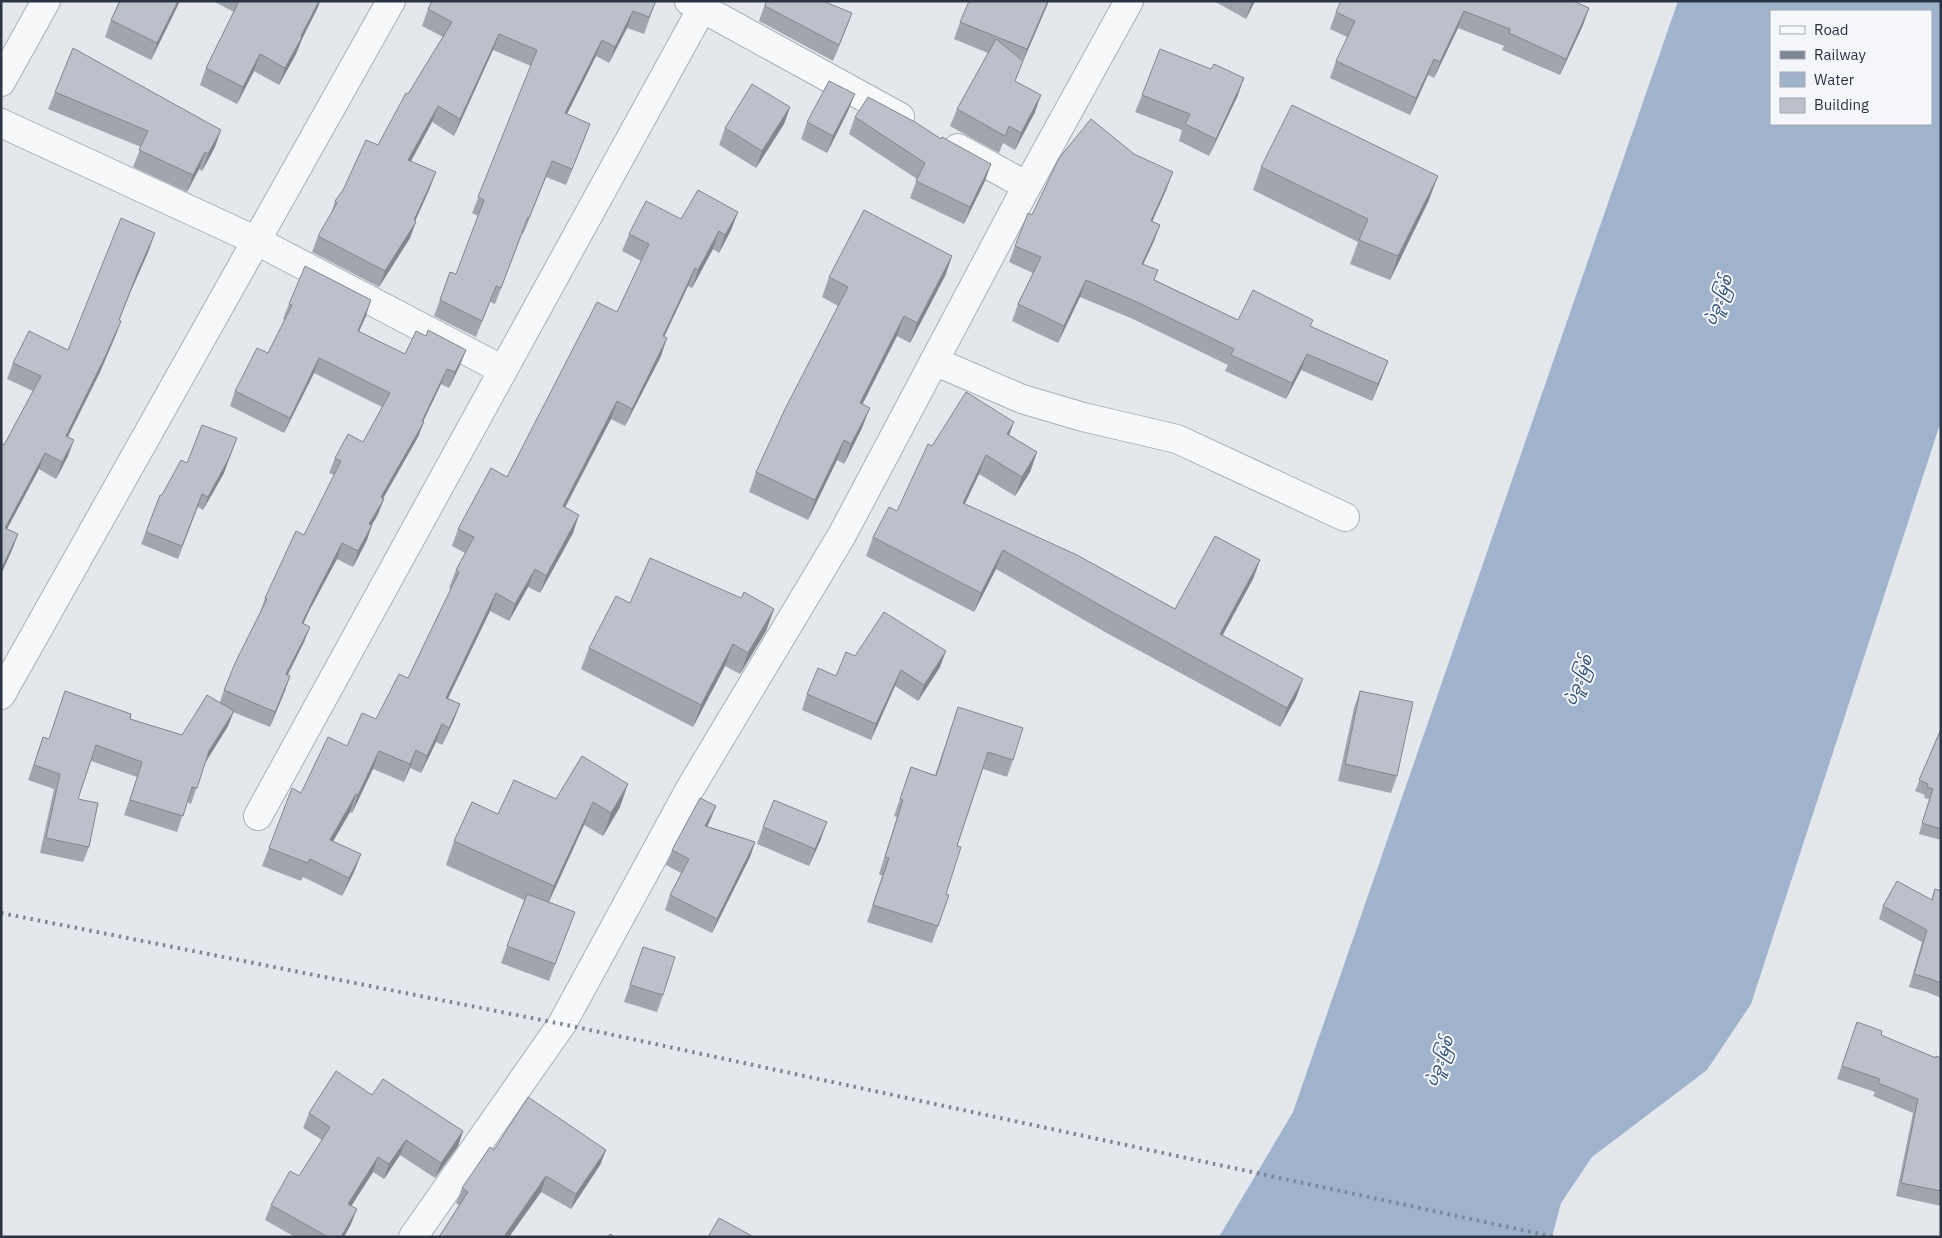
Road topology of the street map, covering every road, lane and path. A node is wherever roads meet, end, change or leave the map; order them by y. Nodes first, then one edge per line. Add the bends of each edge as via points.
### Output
1 (46, 1) edge
2 (391, 1) edge
3 (1129, 1) edge
4 (699, 4) edge
5 (1, 82) edge
6 (1, 124) edge
7 (1027, 186) junction
8 (257, 241) junction
9 (934, 361) junction
10 (503, 370) junction
11 (1345, 517) dead end
12 (1, 695) edge
13 (258, 816) dead end
14 (412, 1237) edge

1 - 5 street
2 - 8 street
3 - 7 street
4 - 7 street
4 - 10 street
6 - 8 street
7 - 9 street
8 - 10 street
8 - 12 street
9 - 11 street via 1022,400 1177,439
9 - 14 street via 842,535 691,786 562,1024
10 - 13 street

